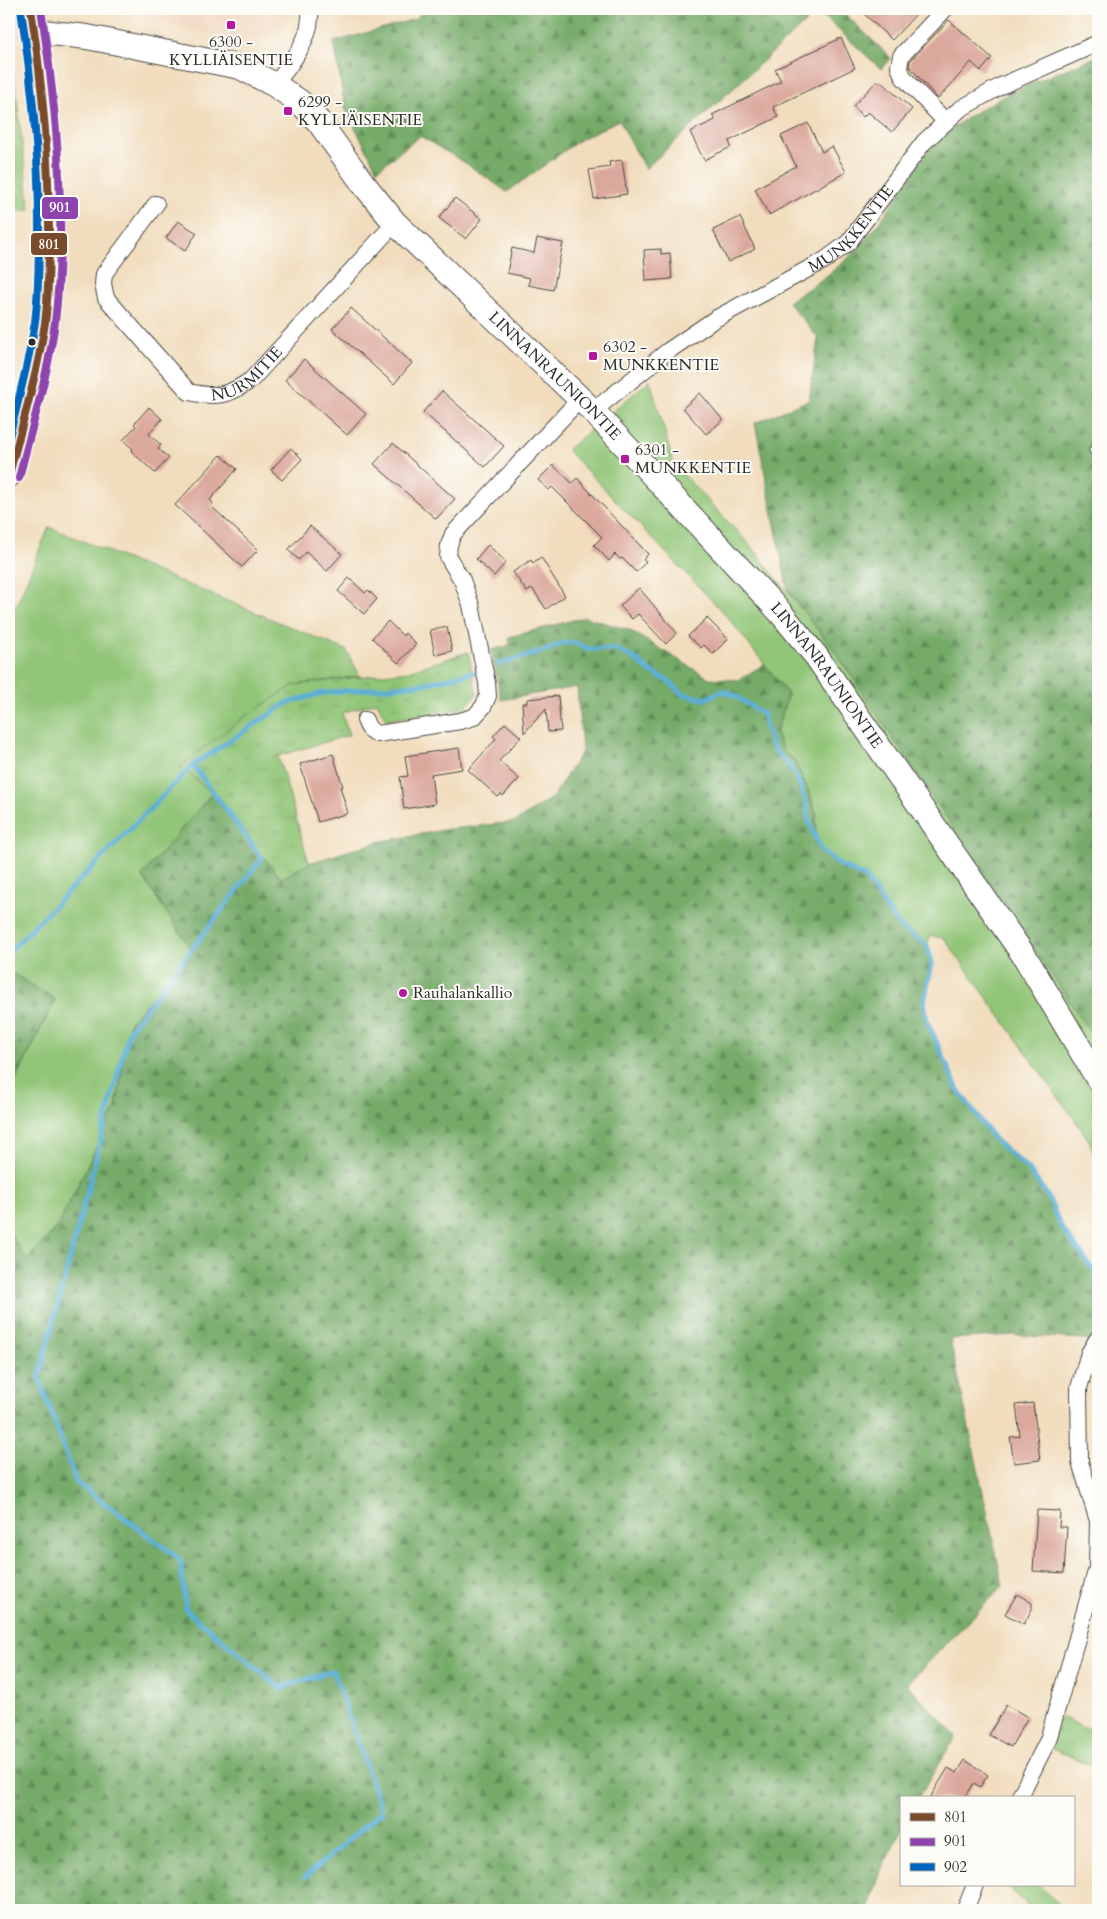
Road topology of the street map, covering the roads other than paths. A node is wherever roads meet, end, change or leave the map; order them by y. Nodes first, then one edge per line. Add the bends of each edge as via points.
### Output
1 (310, 9) edge
2 (945, 9) edge
3 (32, 20) edge
4 (1098, 43) edge
5 (276, 85) junction
6 (945, 121) junction
7 (156, 204) dead end
8 (395, 223) junction
9 (587, 405) junction
10 (9, 475) edge
11 (365, 720) dead end
12 (1098, 1079) edge
13 (1098, 1338) edge
14 (1020, 1796) edge
15 (975, 1886) edge
16 (965, 1910) edge

1 - 5 street via 300,52
2 - 6 street via 901,56 899,67 904,78
3 - 5 street, LINNANRAUNIONTIE via 86,37 240,68
3 - 10 street via 46,122 50,197 47,301 32,392
4 - 6 street, MUNKKENTIE via 1001,86
5 - 8 street, LINNANRAUNIONTIE via 300,102 319,122
6 - 9 street, MUNKKENTIE via 924,142 848,243 825,260 715,319
7 - 8 street, NURMITIE via 104,274 106,298 189,392 202,395 232,392 251,380
8 - 9 street, LINNANRAUNIONTIE
9 - 11 street, MUNKKENTIE via 454,534 449,545 448,557 462,580 471,605 487,682 488,696 483,708 474,716 460,721 378,734 368,728
9 - 12 street, LINNANRAUNIONTIE via 780,612 816,656 1024,957
13 - 14 street via 1089,1353 1079,1388 1080,1462 1098,1521 1097,1568 1048,1740
15 - 16 street

